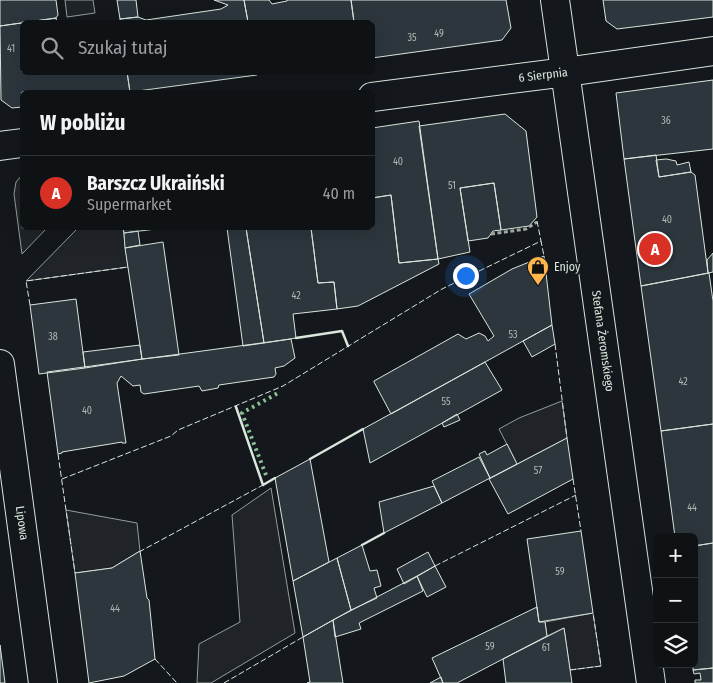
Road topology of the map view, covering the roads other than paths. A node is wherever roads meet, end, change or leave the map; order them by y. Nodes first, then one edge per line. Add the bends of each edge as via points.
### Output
1 (555, 0) edge
2 (713, 51) edge
3 (566, 72) junction
4 (375, 97) edge
5 (20, 143) edge
6 (0, 146) edge
7 (0, 364) edge
8 (43, 683) edge
9 (651, 683) edge

1 - 3 street, Stefana Żeromskiego
2 - 3 street, 6 Sierpnia
3 - 4 street, 6 Sierpnia
3 - 9 street, Stefana Żeromskiego
5 - 6 street
7 - 8 street, Lipowa

